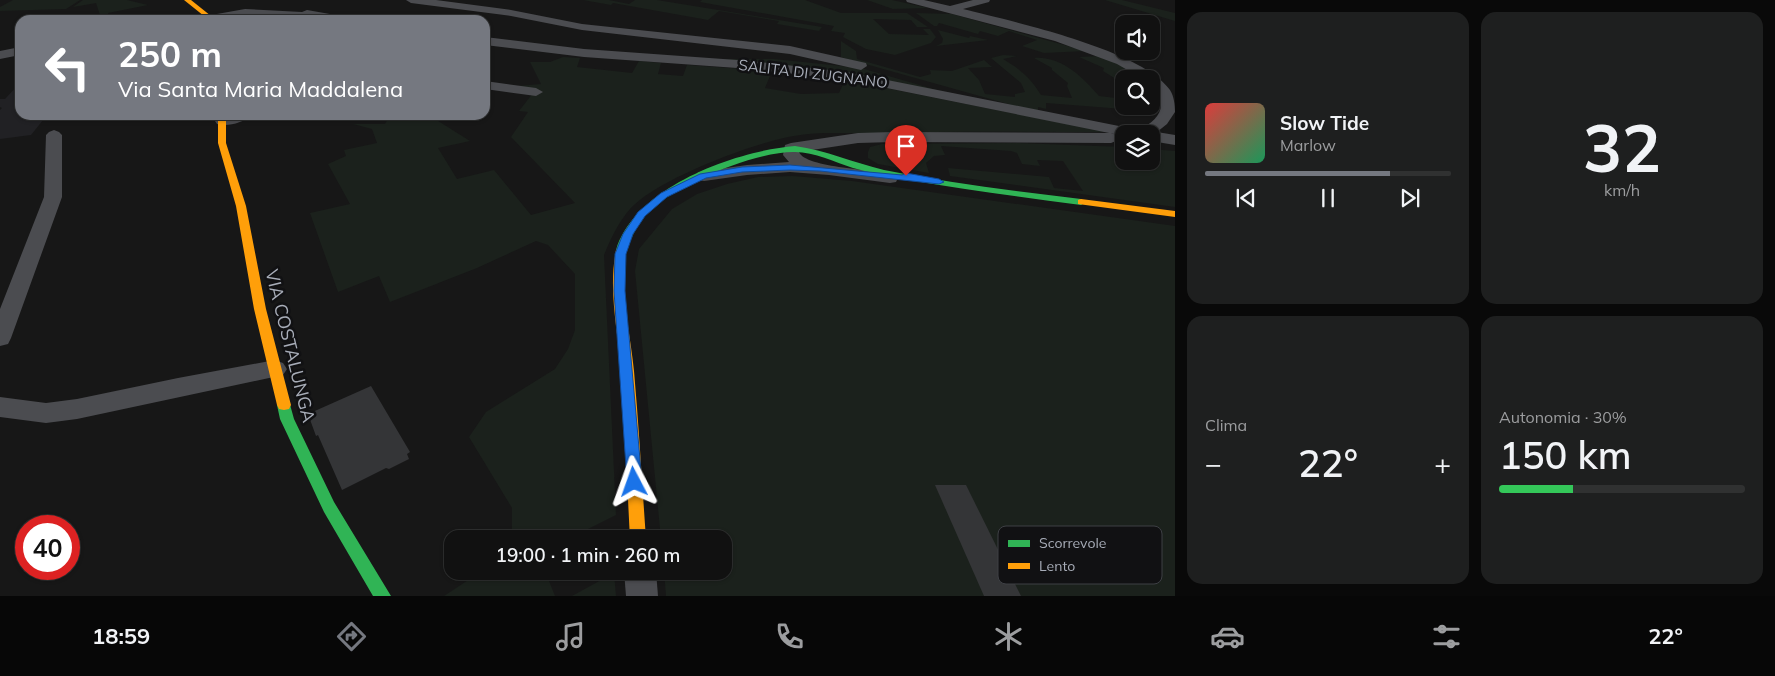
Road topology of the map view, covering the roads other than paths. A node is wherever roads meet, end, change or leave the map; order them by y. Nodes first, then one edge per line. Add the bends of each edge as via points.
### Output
1 (187, 0) edge
2 (410, 0) edge
3 (911, 0) edge
4 (984, 0) edge
5 (267, 2) dead end
6 (951, 9) junction
7 (204, 15) edge
8 (229, 15) edge
9 (301, 15) edge
10 (316, 15) edge
11 (490, 42) edge
12 (15, 52) edge
13 (0, 54) edge
14 (650, 59) junction
15 (858, 65) junction
16 (490, 86) edge
17 (536, 92) dead end
18 (1016, 110) junction
19 (222, 120) edge
20 (1156, 125) edge
21 (1115, 129) edge
22 (54, 135) dead end
23 (1115, 137) edge
24 (858, 138) junction
25 (1160, 138) edge
26 (1175, 140) edge
27 (791, 148) junction
28 (820, 169) junction
29 (890, 173) junction
30 (704, 176) junction
31 (939, 182) junction
32 (1175, 214) edge
33 (0, 338) edge
34 (275, 368) junction
35 (0, 407) edge
36 (637, 530) edge
37 (641, 580) edge
38 (383, 596) edge
39 (642, 596) edge

1 - 7 street
2 - 15 street via 582,27 790,50
3 - 6 street
4 - 6 street
5 - 10 street
6 - 20 street via 1088,46 1122,59 1161,84 1170,98 1169,112
8 - 9 street via 245,12
11 - 14 street, SALITA DI ZUGNANO
12 - 13 street
14 - 15 street via 761,56
14 - 18 street, SALITA DI ZUGNANO via 816,71
15 - 18 street
16 - 17 street
18 - 21 street, SALITA DI ZUGNANO
19 - 34 street, VIA COSTALUNGA via 222,143 241,206 260,309
22 - 33 street via 53,197
23 - 24 street
24 - 27 street
24 - 29 street via 852,144 856,158
25 - 26 street
27 - 28 street via 790,155 797,161
27 - 29 street
27 - 30 street via 745,160
28 - 30 street via 766,168
28 - 31 street
29 - 31 street
30 - 36 street via 664,195 641,214 620,254
31 - 32 street
34 - 35 street via 77,410 46,413
34 - 38 street, VIA COSTALUNGA via 288,419 329,507
37 - 39 street

